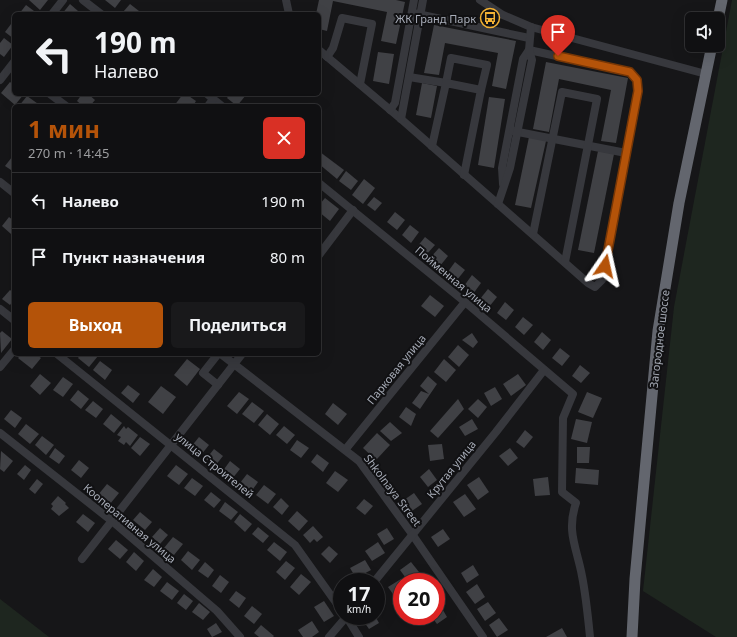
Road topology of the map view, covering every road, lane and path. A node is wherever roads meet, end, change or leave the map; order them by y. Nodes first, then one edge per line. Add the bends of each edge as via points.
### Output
1 (63, 0) edge
2 (83, 0) edge
3 (286, 0) edge
4 (414, 0) edge
5 (423, 0) edge
6 (480, 0) edge
7 (722, 0) edge
8 (54, 12) edge
9 (98, 12) edge
10 (289, 12) edge
11 (719, 12) edge
12 (417, 14) junction
13 (531, 26) junction
14 (529, 38) junction
15 (529, 50) junction
16 (321, 52) edge
17 (711, 52) edge
18 (327, 57) junction
19 (12, 65) edge
20 (706, 74) junction
21 (409, 77) junction
22 (0, 80) edge
23 (446, 83) junction
24 (360, 84) junction
25 (481, 90) junction
26 (53, 96) edge
27 (210, 96) edge
28 (63, 104) edge
29 (220, 104) edge
30 (390, 110) junction
31 (402, 119) junction
32 (513, 132) junction
33 (553, 139) junction
34 (432, 146) junction
35 (588, 146) junction
36 (626, 153) junction
37 (464, 175) junction
38 (0, 182) edge
39 (321, 185) edge
40 (12, 191) edge
41 (498, 204) junction
42 (353, 210) junction
43 (533, 234) junction
44 (321, 252) edge
45 (565, 262) junction
46 (465, 302) junction
47 (0, 309) edge
48 (12, 318) edge
49 (12, 352) edge
50 (60, 356) edge
51 (217, 356) edge
52 (222, 356) edge
53 (240, 356) edge
54 (234, 364) junction
55 (0, 367) edge
56 (544, 370) junction
57 (218, 385) junction
58 (0, 433) edge
59 (172, 444) junction
60 (345, 450) junction
61 (112, 521) junction
62 (412, 534) junction
63 (82, 560) dead end
64 (381, 573) edge
65 (333, 598) edge
66 (338, 625) edge
67 (351, 625) edge
68 (240, 637) edge
69 (329, 637) edge
70 (359, 637) edge
71 (483, 637) edge
72 (590, 637) edge
73 (632, 637) edge

1 - 8 street
2 - 9 street
3 - 10 street
4 - 12 street
5 - 12 street
6 - 13 street via 503,14
7 - 11 highway
12 - 14 street
12 - 21 street
12 - 30 street via 395,103
13 - 14 street
13 - 20 street
14 - 15 street
15 - 32 street via 532,60
15 - 36 street via 630,72 637,80 638,91
16 - 18 street
17 - 20 highway, Загородное шоссе
18 - 24 street
18 - 24 street via 334,48 342,18 372,24
19 - 22 street
20 - 73 highway, Загородное шоссе via 679,202 658,331
21 - 23 street
21 - 31 street
23 - 25 street
23 - 25 street via 451,58 487,65
23 - 34 street
24 - 30 street
25 - 37 street
26 - 28 street
27 - 29 street
30 - 31 street
31 - 34 street
32 - 33 street
32 - 41 street via 510,168
33 - 35 street
33 - 35 street via 562,92 597,99
33 - 43 street
34 - 37 street
35 - 36 street
35 - 45 street
36 - 45 street via 602,280 596,287
37 - 41 street
38 - 40 street
39 - 42 street, Пойменная улица
41 - 43 street
42 - 44 street
42 - 46 street, Пойменная улица
43 - 45 street
46 - 56 street, Пойменная улица
46 - 60 street, Парковая улица
47 - 48 street
49 - 55 street
50 - 59 street, улица Строителей
51 - 57 street via 203,373
52 - 54 street, Shkolnaya Street
53 - 54 street
54 - 57 street
54 - 60 street, Shkolnaya Street
56 - 62 street, Крутая улица
56 - 72 street, Пойменная улица via 573,394 563,418 562,492 576,503 572,537 582,574
57 - 59 street
58 - 61 street, Кооперативная улица
59 - 61 street
59 - 65 street, улица Строителей via 296,545
60 - 62 street, Shkolnaya Street via 359,461
61 - 63 street
61 - 68 street, Кооперативная улица via 217,611
62 - 64 street, Крутая улица
62 - 71 street, Shkolnaya Street
66 - 69 street
67 - 70 street, улица Строителей

